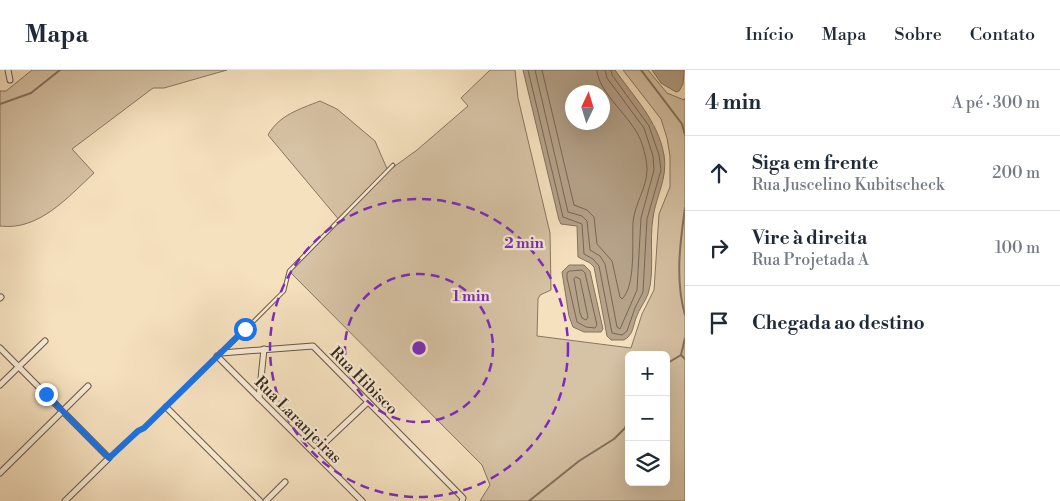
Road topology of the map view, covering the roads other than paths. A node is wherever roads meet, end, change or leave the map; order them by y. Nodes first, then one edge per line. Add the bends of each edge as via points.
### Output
1 (8, 70) edge
2 (10, 80) dead end
3 (393, 165) dead end
4 (45, 341) dead end
5 (0, 348) edge
6 (264, 350) junction
7 (220, 355) junction
8 (18, 366) junction
9 (0, 385) edge
10 (88, 386) dead end
11 (259, 398) junction
12 (368, 402) junction
13 (166, 407) junction
14 (62, 411) junction
15 (314, 453) junction
16 (109, 458) junction
17 (0, 473) edge
18 (285, 482) dead end
19 (462, 499) edge
20 (70, 500) edge
21 (260, 501) edge
22 (266, 501) edge
23 (362, 501) edge

1 - 2 street
3 - 7 lane via 290,271 284,291
4 - 8 street
5 - 8 street
6 - 7 street, Rua Hibisco
6 - 11 street
6 - 12 street, Rua Hibisco via 312,346
7 - 11 street, Rua Laranjeiras
7 - 13 lane
8 - 9 street
8 - 14 street
10 - 14 street
11 - 15 street, Rua Laranjeiras
12 - 15 street
12 - 19 street, Rua Hibisco
13 - 16 lane
13 - 21 street
14 - 16 street
14 - 17 street
15 - 23 street, Rua Laranjeiras
16 - 20 street
18 - 22 street

